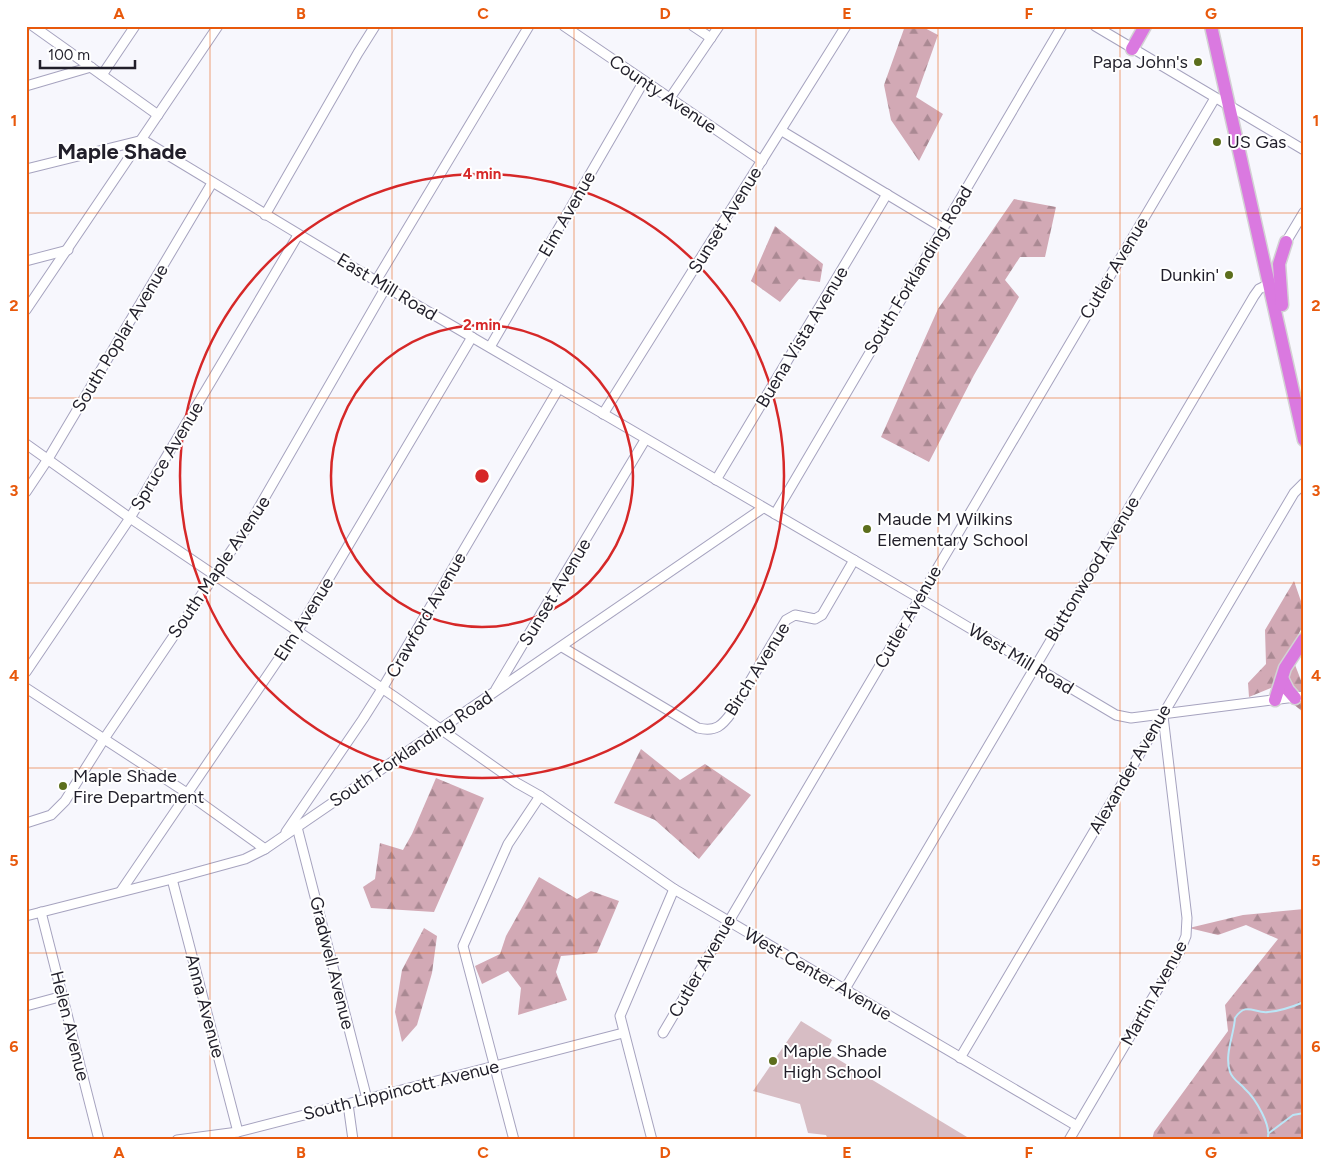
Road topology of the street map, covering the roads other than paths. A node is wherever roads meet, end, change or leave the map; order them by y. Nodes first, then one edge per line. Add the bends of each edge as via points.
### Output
1 (135, 26) edge
2 (218, 26) edge
3 (375, 26) edge
4 (529, 26) edge
5 (564, 26) edge
6 (693, 26) edge
7 (719, 26) edge
8 (846, 26) edge
9 (1062, 26) edge
10 (1095, 26) edge
11 (1145, 26) edge
12 (1211, 26) edge
13 (1220, 26) edge
14 (39, 28) edge
15 (711, 38) junction
16 (1132, 50) junction
17 (91, 68) junction
18 (102, 75) junction
19 (644, 81) junction
20 (26, 86) edge
21 (670, 98) junction
22 (1215, 98) junction
23 (1234, 109) junction
24 (158, 115) junction
25 (782, 131) junction
26 (143, 140) junction
27 (1304, 150) edge
28 (762, 161) junction
29 (26, 169) edge
30 (212, 183) junction
31 (888, 194) junction
32 (1304, 212) edge
33 (266, 216) junction
34 (943, 228) junction
35 (298, 235) junction
36 (1286, 242) joint
37 (68, 250) junction
38 (26, 261) edge
39 (376, 281) junction
40 (1269, 284) junction
41 (386, 287) junction
42 (1282, 305) junction
43 (26, 310) edge
44 (472, 337) junction
45 (490, 348) junction
46 (558, 388) junction
47 (1304, 402) edge
48 (603, 414) junction
49 (646, 440) junction
50 (1304, 440) edge
51 (26, 444) edge
52 (48, 459) junction
53 (716, 480) junction
54 (1304, 483) edge
55 (26, 492) edge
56 (763, 508) junction
57 (774, 514) junction
58 (130, 518) junction
59 (854, 560) junction
60 (215, 574) junction
61 (918, 598) junction
62 (297, 632) junction
63 (1304, 639) edge
64 (562, 647) junction
65 (1034, 666) junction
66 (26, 672) edge
67 (1283, 680) junction
68 (26, 688) edge
69 (382, 689) junction
70 (495, 692) junction
71 (1299, 697) edge
72 (1275, 700) junction
73 (1163, 714) junction
74 (441, 728) junction
75 (104, 739) junction
76 (187, 793) junction
77 (540, 796) junction
78 (26, 824) edge
79 (298, 827) junction
80 (284, 837) junction
81 (265, 849) junction
82 (172, 879) junction
83 (674, 889) junction
84 (121, 891) junction
85 (41, 912) junction
86 (26, 916) edge
87 (728, 921) junction
88 (845, 989) junction
89 (63, 996) junction
90 (26, 1006) edge
91 (623, 1033) junction
92 (662, 1033) dead end
93 (960, 1058) junction
94 (495, 1066) junction
95 (367, 1099) junction
96 (348, 1104) junction
97 (1077, 1126) junction
98 (238, 1132) junction
99 (99, 1140) edge
100 (178, 1140) edge
101 (353, 1140) edge
102 (514, 1140) edge
103 (652, 1140) edge
104 (1069, 1140) edge

1 - 18 street
2 - 24 street
3 - 33 street
4 - 39 street
5 - 19 street, County Avenue
6 - 15 street
7 - 15 street
8 - 25 street, Sunset Avenue
9 - 34 street, South Forklanding Road
10 - 16 street
11 - 16 highway
12 - 23 highway
13 - 23 highway
14 - 17 street
15 - 21 street
16 - 22 street
17 - 18 street
17 - 20 street
18 - 24 street
19 - 21 street, County Avenue
19 - 45 street, Elm Avenue
21 - 28 street, County Avenue
22 - 23 street
22 - 61 street, Cutler Avenue
23 - 27 street
23 - 40 highway
23 - 42 highway
24 - 26 street
25 - 28 street, Sunset Avenue
25 - 31 street
26 - 29 street
26 - 30 street, East Mill Road
26 - 37 street
28 - 48 street, Sunset Avenue
30 - 33 street, East Mill Road
30 - 52 street, South Poplar Avenue
31 - 34 street
31 - 53 street, Buena Vista Avenue
32 - 36 street
33 - 35 street, East Mill Road
34 - 57 street, South Forklanding Road
35 - 39 street, East Mill Road
35 - 58 street, Spruce Avenue
36 - 42 highway via 1279,264
37 - 38 street
37 - 43 street
39 - 41 street, East Mill Road
40 - 50 highway
40 - 65 street, Buttonwood Avenue via 1254,296
41 - 44 street, East Mill Road
41 - 60 street, South Maple Avenue via 280,473
42 - 47 highway
44 - 45 street, East Mill Road
44 - 62 street, Elm Avenue
45 - 46 street, East Mill Road
46 - 48 street, East Mill Road
46 - 69 street, Crawford Avenue
48 - 49 street, East Mill Road
49 - 53 street, East Mill Road
49 - 70 street, Sunset Avenue
51 - 52 street, West Center Avenue
52 - 55 street, South Poplar Avenue
52 - 58 street, West Center Avenue
53 - 56 street, East Mill Road
54 - 73 street, Alexander Avenue via 1294,493
56 - 57 street, West Mill Road
56 - 64 street, South Forklanding Road
57 - 59 street, West Mill Road
58 - 60 street, West Center Avenue
58 - 66 street, Spruce Avenue
59 - 61 street, West Mill Road
59 - 64 street, Birch Avenue via 822,615 815,619 795,615 786,620 732,712 724,723 712,729 698,728
60 - 62 street, West Center Avenue
60 - 75 street, South Maple Avenue
61 - 65 street, West Mill Road
61 - 87 street, Cutler Avenue
62 - 69 street, West Center Avenue
62 - 76 street, Elm Avenue
63 - 67 highway via 1285,668
64 - 70 street, South Forklanding Road
65 - 73 street, West Mill Road via 1120,717
65 - 88 street, Buttonwood Avenue
67 - 71 highway via 1288,690
67 - 72 highway
68 - 75 street
69 - 74 street, West Center Avenue
69 - 80 street, Crawford Avenue
70 - 74 street, South Forklanding Road
71 - 72 street, West Mill Road
72 - 73 street, West Mill Road
73 - 93 street, Alexander Avenue
73 - 97 street, Martin Avenue via 1187,918 1186,936
74 - 77 street, West Center Avenue
74 - 79 street, South Forklanding Road
75 - 76 street
75 - 78 street, South Maple Avenue via 65,801 51,815
76 - 81 street
76 - 84 street, Elm Avenue
77 - 83 street, West Center Avenue
77 - 94 street via 508,844 463,946
79 - 80 street, South Forklanding Road
79 - 95 street, Gradwell Avenue
80 - 81 street, South Forklanding Road
81 - 82 street, South Forklanding Road via 245,859
82 - 84 street, South Forklanding Road
82 - 98 street, Anna Avenue
83 - 87 street, West Center Avenue
83 - 91 street via 622,1008
84 - 85 street, South Forklanding Road
85 - 86 street, South Forklanding Road
85 - 89 street, Helen Avenue
87 - 88 street, West Center Avenue
87 - 92 street, Cutler Avenue
88 - 93 street, West Center Avenue
89 - 90 street
89 - 99 street, Helen Avenue
91 - 94 street, South Lippincott Avenue
91 - 103 street
93 - 97 street, West Center Avenue
94 - 95 street, South Lippincott Avenue
94 - 102 street
95 - 96 street, South Lippincott Avenue
96 - 98 street, South Lippincott Avenue
96 - 101 street
97 - 104 street, Martin Avenue
98 - 100 street, South Lippincott Avenue

